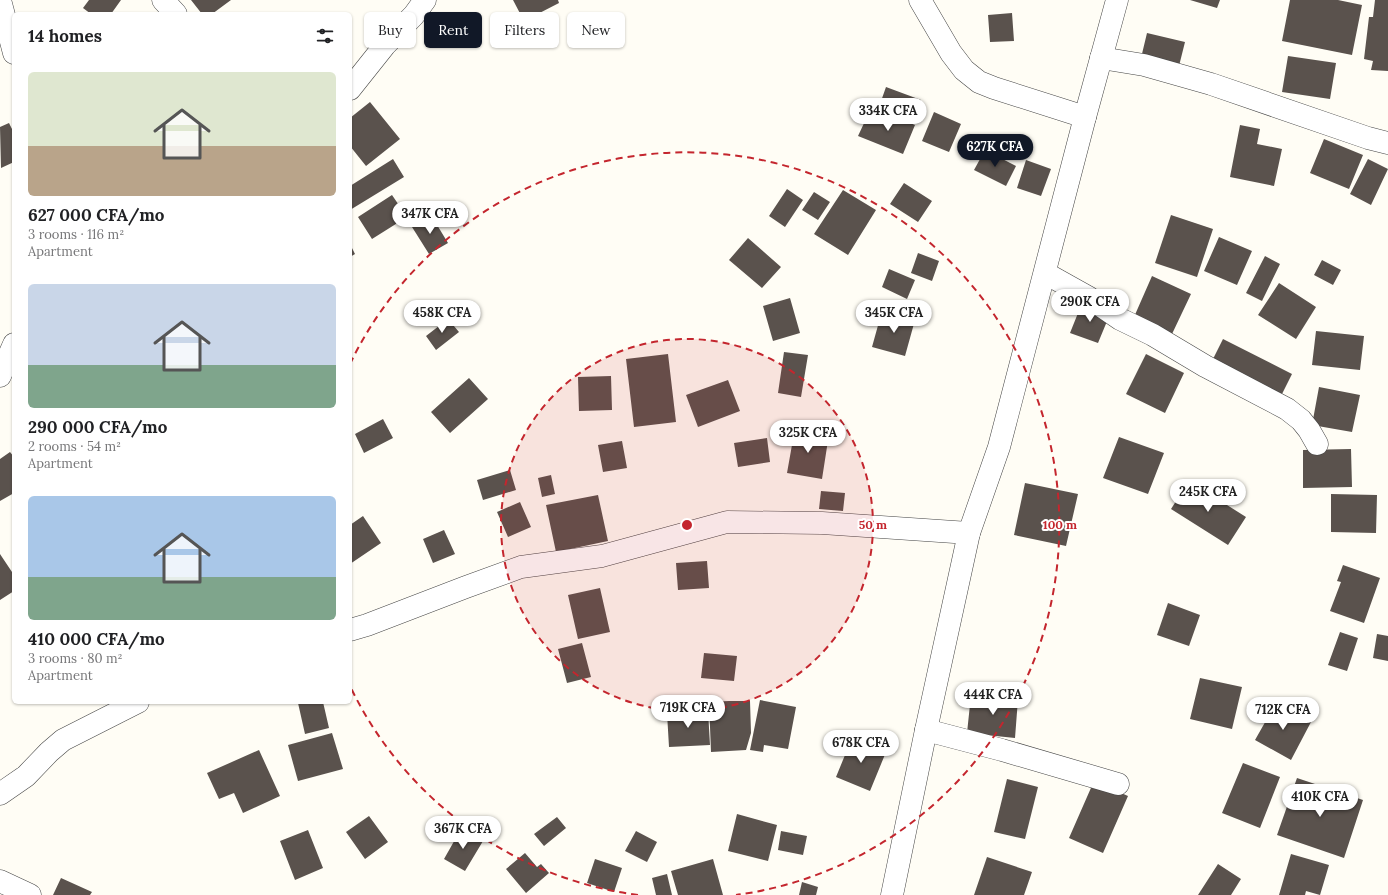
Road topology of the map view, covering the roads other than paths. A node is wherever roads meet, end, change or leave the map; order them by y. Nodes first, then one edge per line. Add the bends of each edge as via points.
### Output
1 (0, 0) edge
2 (163, 0) edge
3 (425, 0) edge
4 (920, 0) edge
5 (1117, 0) edge
6 (174, 12) edge
7 (12, 45) edge
8 (1101, 58) junction
9 (352, 86) edge
10 (1085, 117) junction
11 (1388, 143) edge
12 (1045, 273) junction
13 (12, 349) edge
14 (0, 376) edge
15 (1317, 444) dead end
16 (969, 533) junction
17 (352, 629) edge
18 (134, 704) edge
19 (926, 730) junction
20 (1118, 784) dead end
21 (0, 794) edge
22 (0, 881) edge
23 (30, 895) edge
24 (892, 895) edge

1 - 7 street
2 - 6 street
3 - 9 street
4 - 10 street via 951,53 964,70 979,82
5 - 8 street
8 - 10 street
8 - 11 street via 1144,65 1211,84
10 - 12 street
12 - 15 street via 1103,306 1120,319 1287,409 1310,430
12 - 16 street via 999,447
13 - 14 street
16 - 17 street via 822,523 726,522 602,556 521,567
16 - 19 street
18 - 21 street via 63,740 26,776
19 - 20 street
19 - 24 street
22 - 23 street

